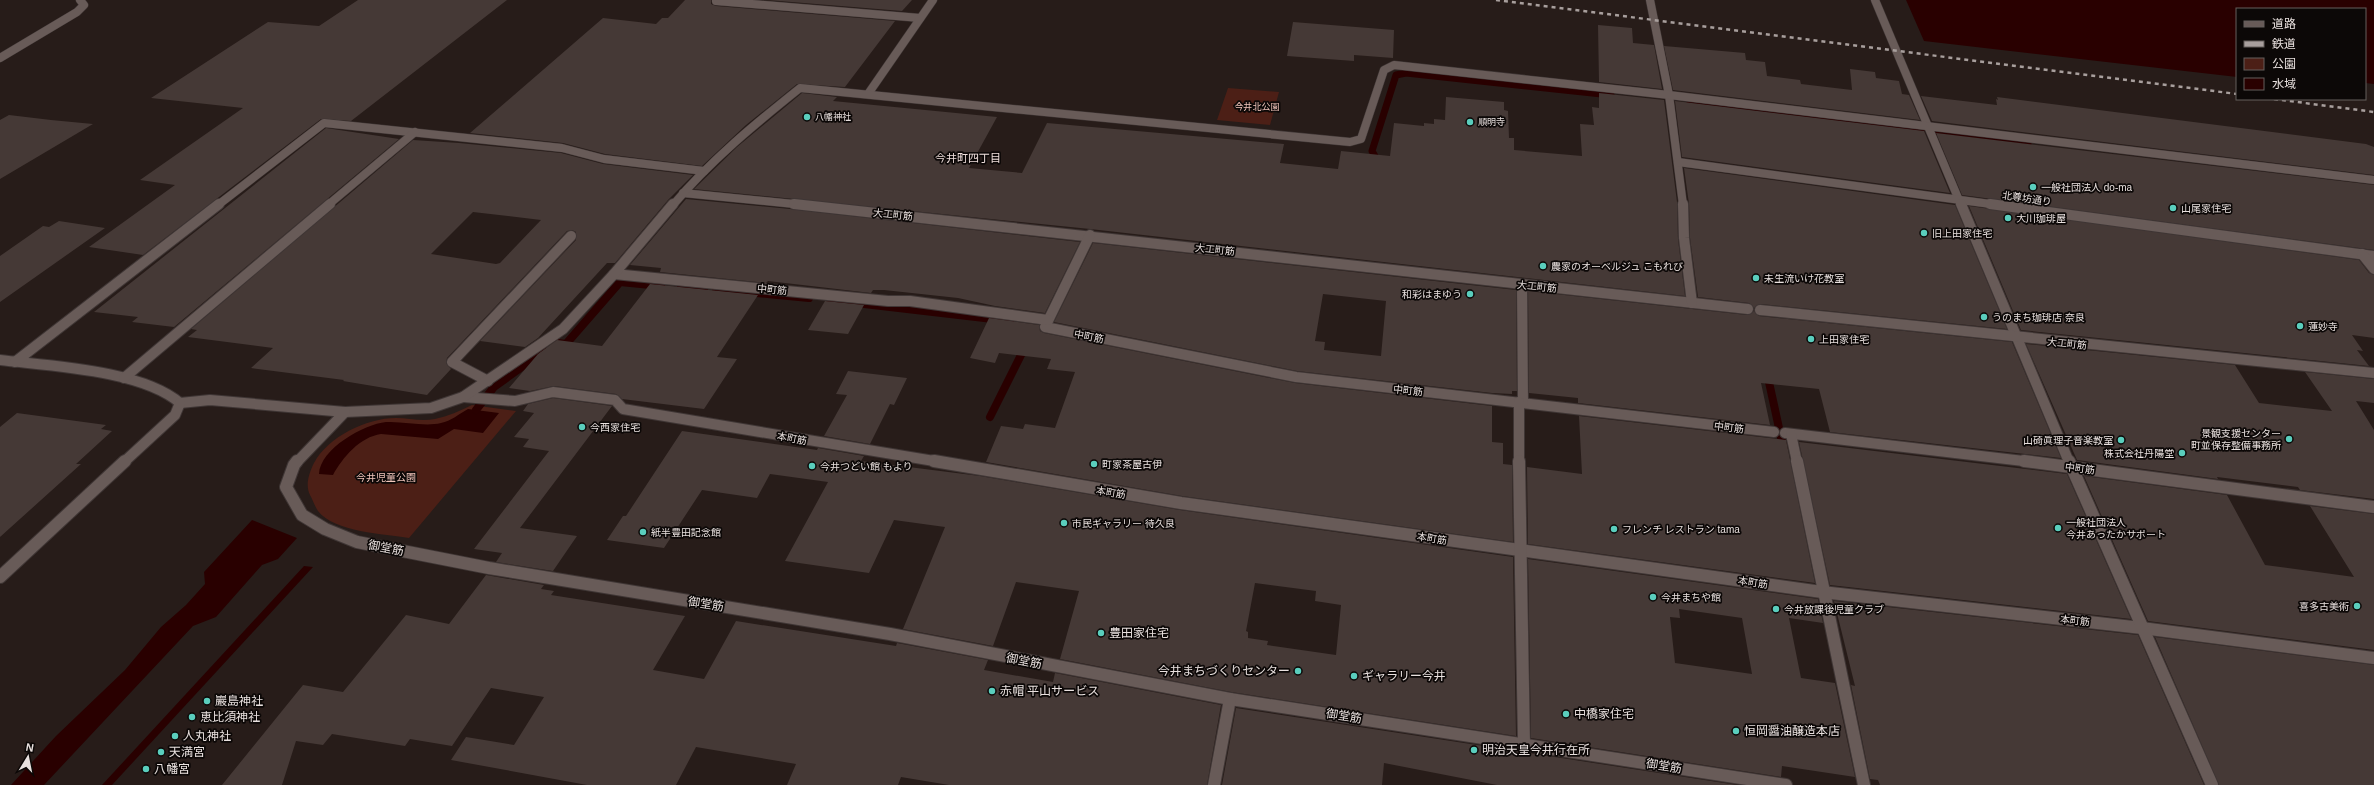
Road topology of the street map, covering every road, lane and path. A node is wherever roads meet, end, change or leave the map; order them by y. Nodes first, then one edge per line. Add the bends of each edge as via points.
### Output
1 (80, 0) edge
2 (933, 0) edge
3 (1650, 0) edge
4 (1875, 0) edge
5 (716, 1) dead end
6 (920, 18) junction
7 (0, 58) edge
8 (868, 94) junction
9 (1669, 95) junction
10 (1929, 126) junction
11 (415, 132) junction
12 (1678, 162) junction
13 (704, 171) junction
14 (2374, 180) edge
15 (683, 193) junction
16 (1958, 200) junction
17 (1090, 235) junction
18 (571, 236) dead end
19 (2362, 254) junction
20 (2374, 256) edge
21 (2374, 269) edge
22 (614, 274) junction
23 (1522, 284) junction
24 (1692, 303) junction
25 (1748, 309) dead end
26 (1760, 310) dead end
27 (1046, 324) junction
28 (2015, 338) junction
29 (0, 360) edge
30 (15, 362) junction
31 (2374, 373) edge
32 (124, 378) junction
33 (488, 381) junction
34 (468, 398) junction
35 (180, 403) junction
36 (1521, 403) junction
37 (345, 412) junction
38 (1783, 433) junction
39 (2071, 467) junction
40 (2374, 507) edge
41 (1519, 550) junction
42 (0, 577) edge
43 (1822, 592) junction
44 (2142, 628) junction
45 (2374, 658) edge
46 (1230, 699) junction
47 (1524, 744) junction
48 (1214, 785) edge
49 (1786, 785) edge
50 (1864, 785) edge
51 (2212, 785) edge

1 - 7 street via 84,5 77,12
2 - 6 street
3 - 9 street
4 - 10 street
5 - 6 street
6 - 8 street
8 - 9 street via 1350,142 1361,139 1384,70 1394,66
8 - 13 street via 800,88 752,126
9 - 10 street
9 - 12 street
10 - 14 street
10 - 16 street
11 - 13 street via 562,148 604,159
11 - 30 street via 324,123
11 - 32 street
12 - 16 street, 北尊坊通り
12 - 24 street
13 - 15 street
15 - 17 street, 大工町筋
15 - 22 street
16 - 19 street, 北尊坊通り
16 - 28 street
17 - 23 street, 大工町筋
17 - 27 street
18 - 33 street via 452,362
19 - 20 street, 北尊坊通り
19 - 21 street
22 - 27 street, 中町筋 via 910,301
22 - 33 street via 563,329
23 - 24 street, 大工町筋
23 - 36 street
24 - 25 street, 大工町筋
26 - 28 street, 大工町筋
27 - 36 street, 中町筋 via 1208,358 1224,365 1285,373 1296,377
28 - 31 street, 大工町筋
28 - 39 street
29 - 30 street
30 - 32 street
32 - 35 street via 157,386 176,396
33 - 34 street
34 - 37 street via 431,408
34 - 41 street, 本町筋 via 515,402 553,392 615,400 623,409 967,468 1181,503
35 - 37 street via 210,400
35 - 42 street via 175,415
36 - 38 street, 中町筋
36 - 41 street
37 - 46 street, 御堂筋 via 294,465 286,487 302,515 325,529 357,542 489,568 890,634
38 - 39 street, 中町筋
38 - 43 street
39 - 40 street, 中町筋
39 - 44 street
41 - 43 street, 本町筋
41 - 47 street
43 - 44 street, 本町筋
43 - 50 street
44 - 45 street, 本町筋
44 - 51 street
46 - 47 street, 御堂筋
46 - 48 street
47 - 49 street, 御堂筋

